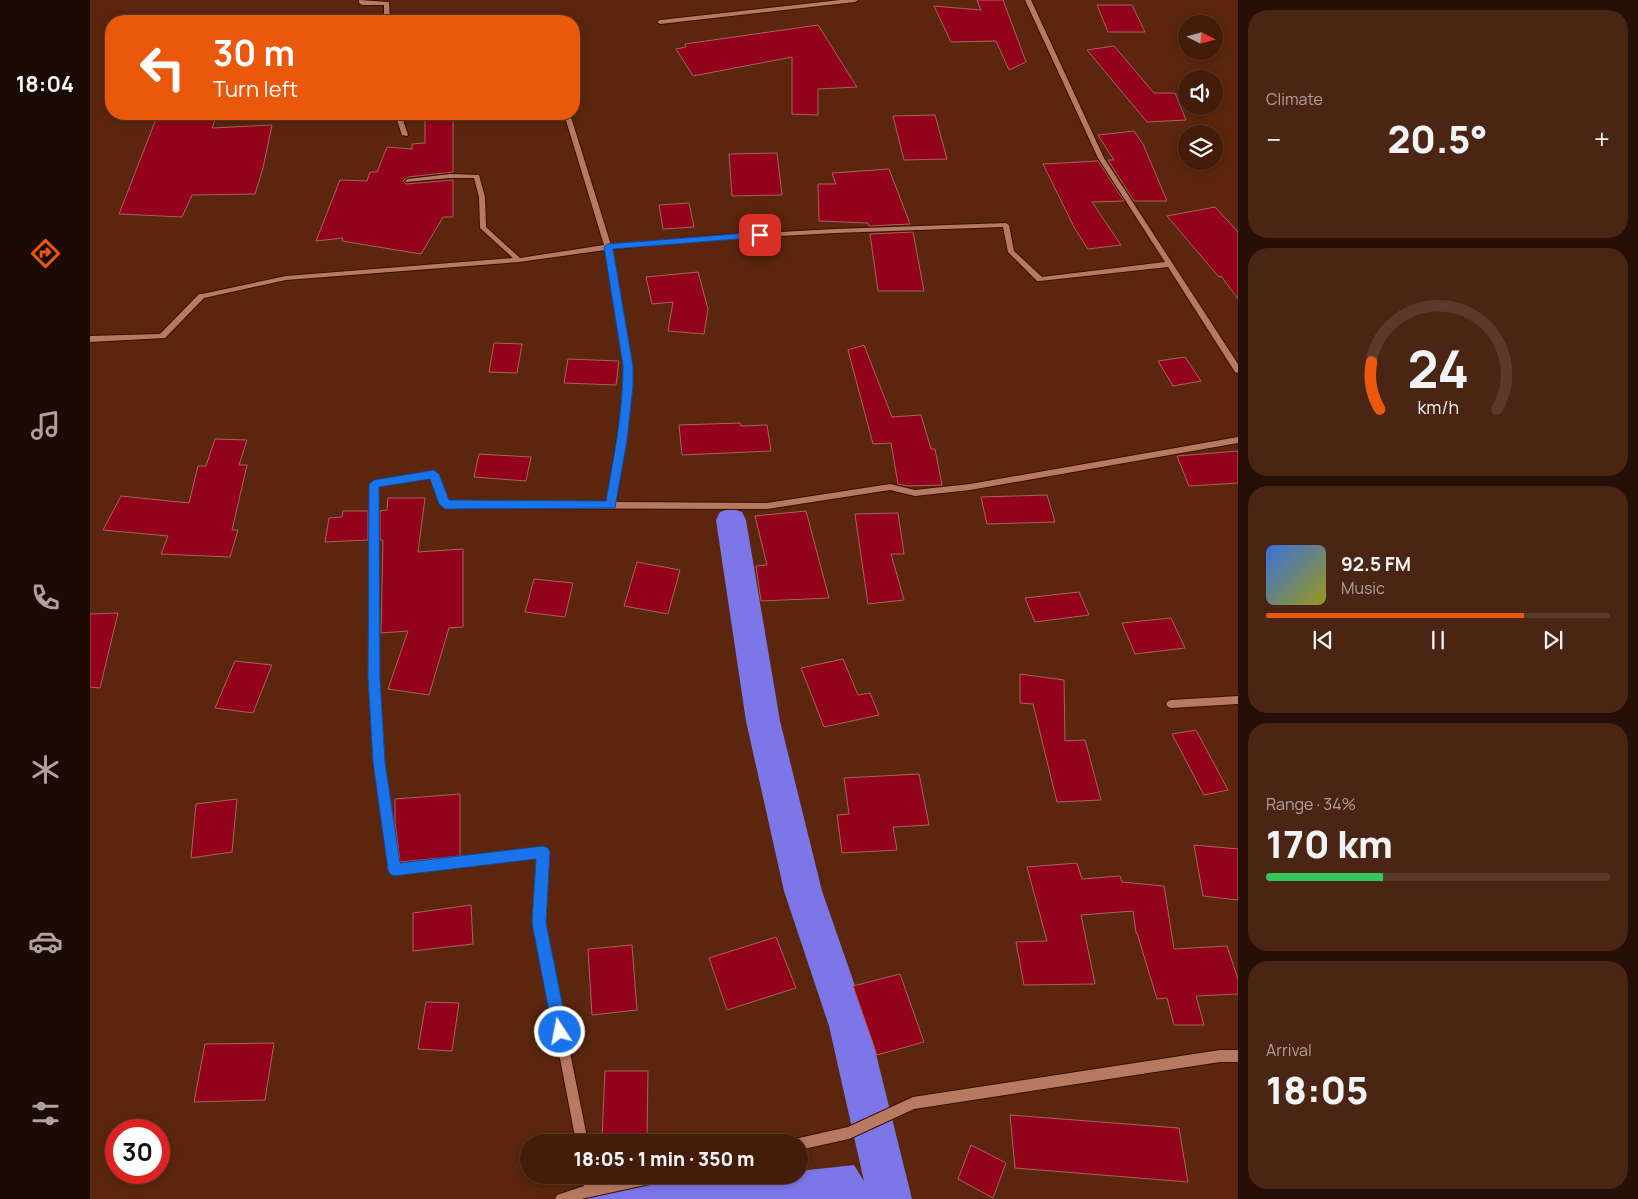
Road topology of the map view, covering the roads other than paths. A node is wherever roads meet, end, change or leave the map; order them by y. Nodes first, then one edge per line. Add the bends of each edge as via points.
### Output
1 (362, 0) edge
2 (855, 0) edge
3 (1028, 0) edge
4 (387, 15) edge
5 (660, 22) dead end
6 (400, 120) edge
7 (570, 120) edge
8 (405, 135) dead end
9 (408, 181) dead end
10 (608, 247) junction
11 (519, 260) junction
12 (1170, 264) junction
13 (90, 339) edge
14 (1238, 370) edge
15 (1238, 440) edge
16 (611, 505) junction
17 (1238, 700) edge
18 (1170, 704) dead end
19 (1238, 1056) edge
20 (580, 1134) edge
21 (808, 1142) edge
22 (590, 1184) edge
23 (620, 1184) edge
24 (591, 1190) junction
25 (560, 1199) edge

1 - 4 street via 362,3 387,3
2 - 5 street
3 - 12 street via 1102,158
6 - 8 street
7 - 10 street
9 - 11 street via 477,176 482,197 483,228
10 - 11 street
10 - 12 street via 779,234 1006,226 1011,252 1040,279
10 - 16 street via 628,366 622,440
11 - 13 street via 286,278 202,296 162,336
12 - 14 street
15 - 16 street via 970,487 915,493 890,487 767,506
16 - 20 street via 445,504 434,474 374,484 374,678 379,762 394,870 543,852 539,923
17 - 18 street
19 - 21 street via 1220,1056 913,1103 849,1133
22 - 24 street
23 - 24 street
24 - 25 street

